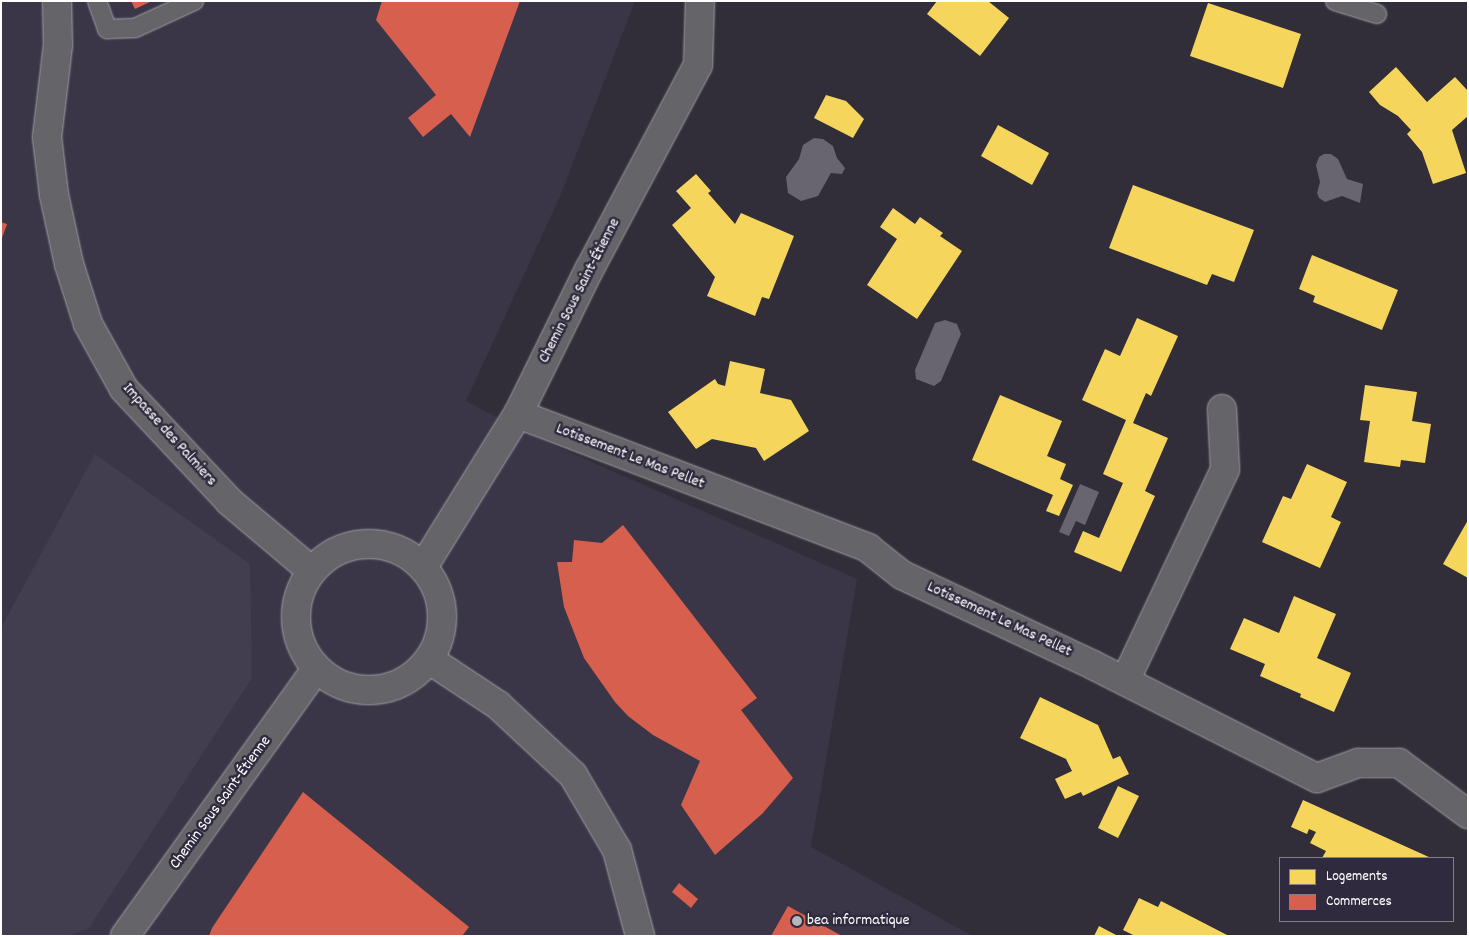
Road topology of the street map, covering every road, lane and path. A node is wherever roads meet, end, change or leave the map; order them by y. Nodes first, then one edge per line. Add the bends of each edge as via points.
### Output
1 (57, 1) edge
2 (97, 1) edge
3 (194, 1) edge
4 (700, 1) edge
5 (1335, 1) edge
6 (1377, 14) dead end
7 (1222, 409) dead end
8 (518, 414) junction
9 (423, 567) junction
10 (312, 570) junction
11 (430, 660) junction
12 (316, 669) junction
13 (1125, 681) junction
14 (1468, 814) edge
15 (125, 936) edge
16 (640, 936) edge

1 - 10 street, Impasse des Palmiers via 58,45 47,137 65,247 88,324 124,389 230,502
2 - 3 lane via 107,29 134,28
4 - 8 street, Chemin Sous Saint-Étienne via 698,65 589,270
5 - 6 lane
7 - 13 street via 1225,469
8 - 9 street, Chemin Sous Saint-Étienne
8 - 13 street, Lotissement Le Mas Pellet via 868,548 902,575
9 - 10 street via 403,552 379,544 353,545 330,554
9 - 11 street via 437,588 443,612 440,637
10 - 12 street via 300,589 295,610 296,631 304,652
11 - 12 street via 404,682 388,689 363,691 337,684
11 - 16 street via 498,706 573,775 617,850
12 - 15 street, Chemin Sous Saint-Étienne
13 - 14 street, Lotissement Le Mas Pellet via 1317,778 1358,763 1399,763

